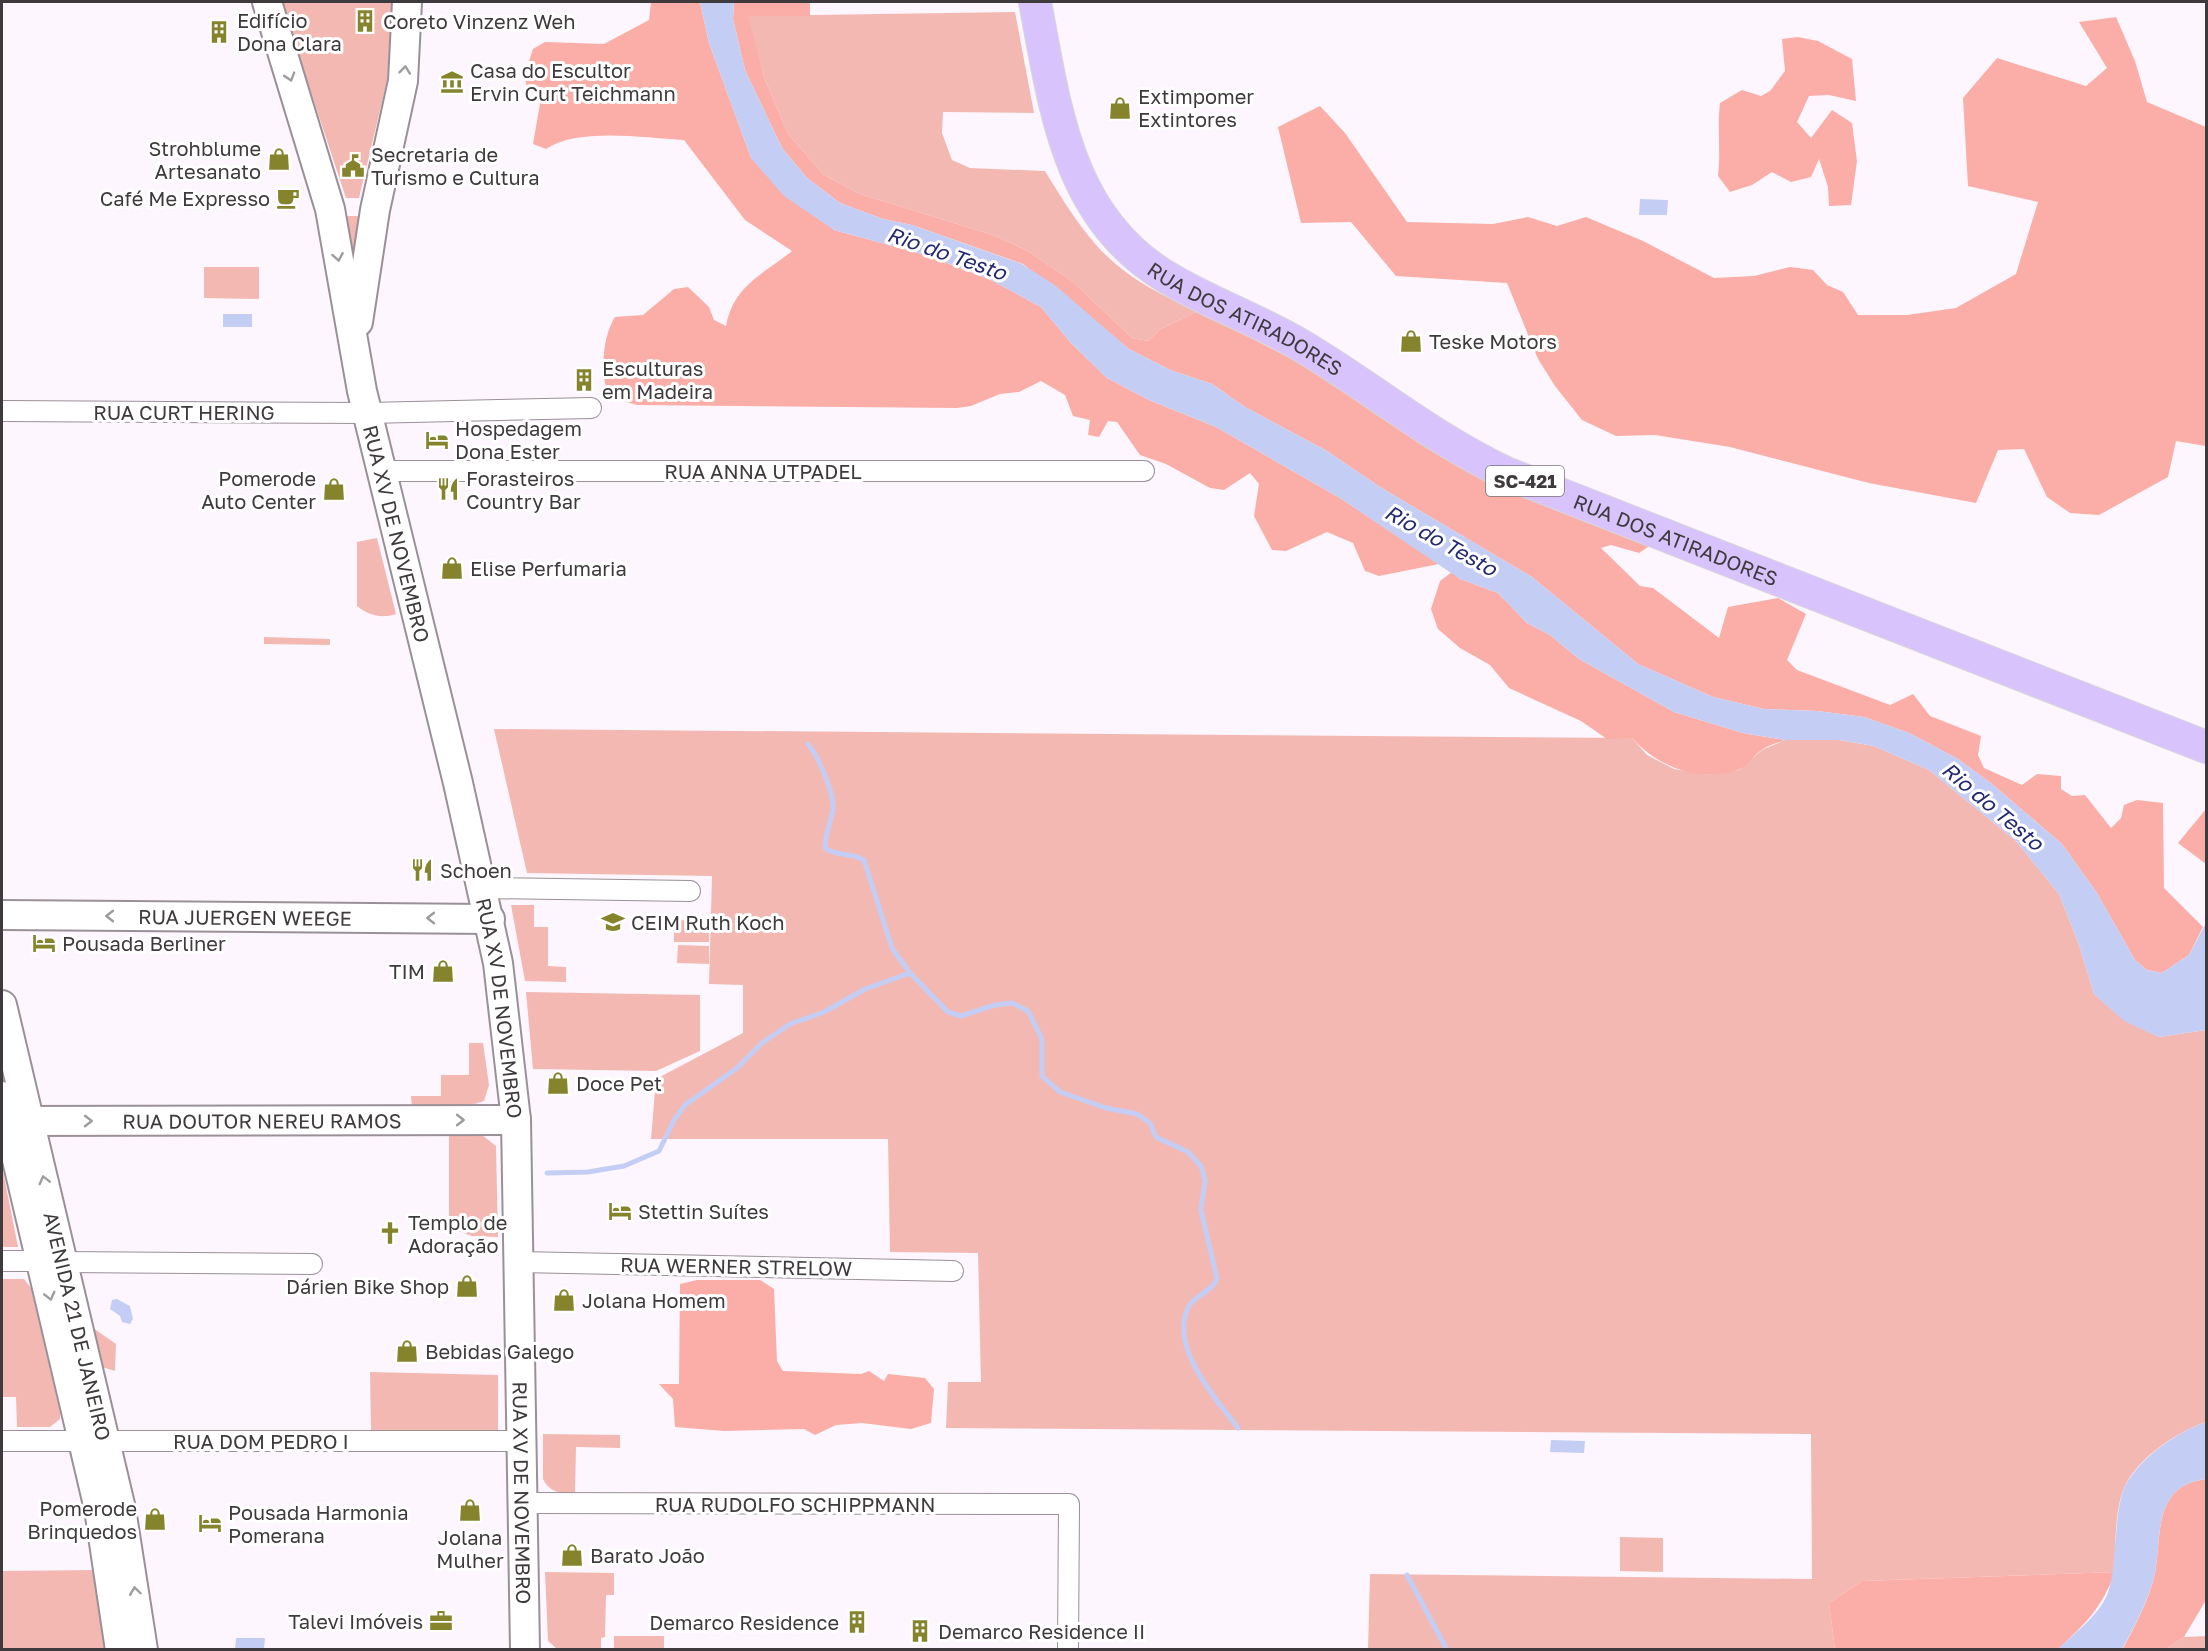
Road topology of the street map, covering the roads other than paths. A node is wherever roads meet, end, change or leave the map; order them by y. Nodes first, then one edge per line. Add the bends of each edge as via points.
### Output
1 (267, 2) edge
2 (407, 2) edge
3 (1035, 2) edge
4 (330, 209) junction
5 (375, 210) junction
6 (355, 345) junction
7 (591, 408) dead end
8 (2, 411) edge
9 (367, 413) junction
10 (382, 471) junction
11 (1144, 471) dead end
12 (2206, 747) edge
13 (483, 888) junction
14 (690, 891) dead end
15 (2, 915) edge
16 (490, 919) junction
17 (2, 1005) edge
18 (13, 1112) edge
19 (516, 1120) junction
20 (2, 1261) edge
21 (52, 1261) junction
22 (519, 1262) junction
23 (312, 1264) dead end
24 (953, 1271) dead end
25 (2, 1441) edge
26 (95, 1441) junction
27 (521, 1441) junction
28 (522, 1503) junction
29 (120, 1650) edge
30 (143, 1650) edge
31 (525, 1650) edge
32 (1068, 1650) edge

1 -> 4 main road, RUA XV DE NOVEMBRO
5 -> 2 main road, RUA XV DE NOVEMBRO via 403,81
3 - 12 main road, RUA DOS ATIRADORES / SC-421 via 1056,106 1080,182 1107,226 1145,264 1284,335 1452,445 1506,474
4 - 5 main road
4 -> 6 main road, RUA XV DE NOVEMBRO
5 - 6 main road, RUA XV DE NOVEMBRO
6 - 9 main road, RUA XV DE NOVEMBRO
7 - 9 street, RUA CURT HERING
8 - 9 street, RUA CURT HERING
9 - 10 main road, RUA XV DE NOVEMBRO
10 - 11 street, RUA ANNA UTPADEL
10 - 13 main road, RUA XV DE NOVEMBRO
13 - 14 street
13 - 16 main road, RUA XV DE NOVEMBRO
16 -> 15 main road, RUA JUERGEN WEEGE
16 - 19 main road, RUA XV DE NOVEMBRO via 508,1034
17 - 18 main road, AVENIDA 21 DE JANEIRO
18 -> 19 main road, RUA DOUTOR NEREU RAMOS
18 - 21 main road, AVENIDA 21 DE JANEIRO
19 - 22 main road, RUA XV DE NOVEMBRO
20 - 21 street
21 - 23 street
21 - 26 main road, AVENIDA 21 DE JANEIRO
22 - 24 street, RUA WERNER STRELOW
22 - 27 main road, RUA XV DE NOVEMBRO
25 - 26 street, RUA DOM PEDRO I
26 - 27 street, RUA DOM PEDRO I
26 - 29 main road, AVENIDA 21 DE JANEIRO
30 -> 26 main road, AVENIDA 21 DE JANEIRO via 132,1570
27 - 28 main road, RUA XV DE NOVEMBRO
28 - 31 main road, RUA XV DE NOVEMBRO
28 - 32 street, RUA RUDOLFO SCHIPPMANN via 1069,1504

